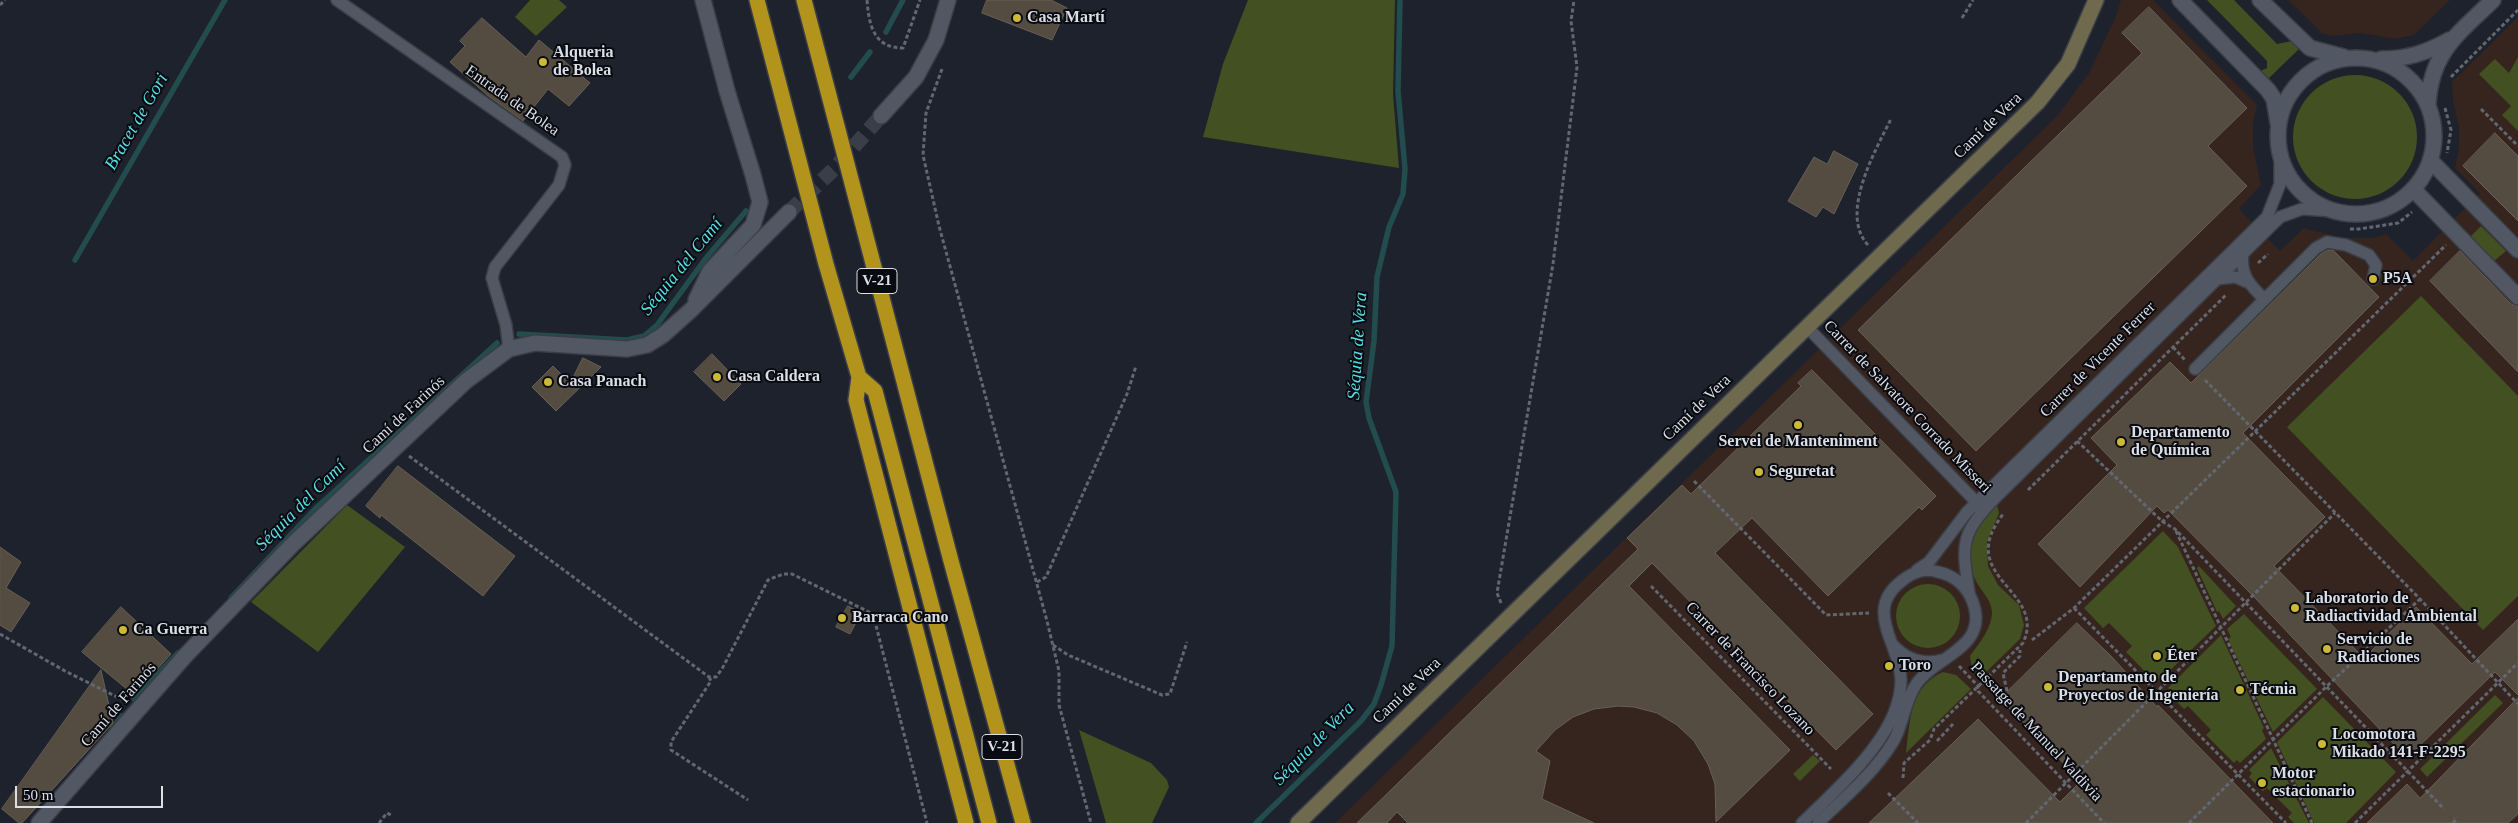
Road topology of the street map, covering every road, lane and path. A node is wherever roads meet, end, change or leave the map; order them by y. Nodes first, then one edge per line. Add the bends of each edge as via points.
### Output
1 (5, 0) edge
2 (338, 0) edge
3 (703, 0) edge
4 (757, 0) edge
5 (804, 0) edge
6 (867, 0) edge
7 (920, 0) edge
8 (948, 0) edge
9 (1574, 0) edge
10 (1973, 0) edge
11 (2096, 0) edge
12 (2180, 0) edge
13 (2260, 0) edge
14 (2493, 0) edge
15 (0, 5) edge
16 (2518, 10) edge
17 (1962, 18) dead end
18 (2456, 35) junction
19 (2350, 58) junction
20 (2373, 59) junction
21 (943, 65) dead end
22 (2448, 80) dead end
23 (2444, 102) dead end
24 (2428, 104) junction
25 (2482, 109) dead end
26 (881, 116) tunnel mouth
27 (1891, 119) dead end
28 (2279, 129) junction
29 (2518, 146) edge
30 (2280, 154) junction
31 (2430, 160) junction
32 (2444, 175) junction
33 (2413, 189) junction
34 (2425, 201) junction
35 (2334, 211) junction
36 (789, 212) tunnel mouth
37 (2341, 228) dead end
38 (2274, 247) dead end
39 (2518, 250) edge
40 (2243, 254) junction
41 (1879, 257) junction
42 (2255, 266) dead end
43 (2426, 266) dead end
44 (2218, 279) junction
45 (2373, 279) dead end
46 (2247, 282) junction
47 (2230, 291) dead end
48 (2518, 297) edge
49 (2264, 299) junction
50 (691, 310) junction
51 (1806, 327) junction
52 (2174, 347) junction
53 (509, 349) junction
54 (1136, 366) dead end
55 (2194, 369) junction
56 (859, 377) junction
57 (2065, 431) junction
58 (2255, 431) junction
59 (2078, 442) junction
60 (396, 447) junction
61 (1694, 481) dead end
62 (2023, 494) dead end
63 (1980, 506) junction
64 (2006, 511) dead end
65 (2335, 513) junction
66 (2163, 522) junction
67 (2175, 529) junction
68 (1909, 575) junction
69 (1037, 582) junction
70 (1651, 586) dead end
71 (1970, 596) junction
72 (2420, 599) junction
73 (2246, 603) junction
74 (2074, 608) junction
75 (1883, 612) junction
76 (1507, 617) junction
77 (2222, 628) junction
78 (0, 634) edge
79 (2032, 640) dead end
80 (1187, 642) dead end
81 (1890, 642) junction
82 (1053, 645) junction
83 (2020, 650) dead end
84 (1950, 657) junction
85 (2518, 663) edge
86 (709, 677) junction
87 (2498, 682) junction
88 (1978, 686) junction
89 (2327, 686) junction
90 (2007, 691) dead end
91 (2157, 691) junction
92 (2518, 704) edge
93 (138, 710) junction
94 (1953, 724) dead end
95 (2272, 740) junction
96 (1937, 741) dead end
97 (1831, 769) dead end
98 (2408, 771) junction
99 (2238, 774) junction
100 (1903, 778) dead end
101 (2066, 783) junction
102 (1888, 793) dead end
103 (748, 800) dead end
104 (2444, 809) dead end
105 (392, 816) dead end
106 (2454, 818) dead end
107 (39, 823) edge
108 (379, 823) edge
109 (927, 823) edge
110 (966, 823) edge
111 (989, 823) edge
112 (1023, 823) edge
113 (1091, 823) edge
114 (1298, 823) edge
115 (1802, 823) edge
116 (1818, 823) edge
117 (1918, 823) edge
118 (2026, 823) edge
119 (2104, 823) edge
120 (2189, 823) edge
121 (2286, 823) edge
122 (2312, 823) edge
123 (2355, 823) edge
124 (2453, 823) edge

1 - 15 path
2 - 53 lane, Entrada de Bolea via 562,157 565,165 559,185 495,267 492,278 506,325
3 - 50 street via 760,202 753,225 710,272
4 - 56 highway, V-21
5 - 112 highway, V-21
6 - 7 path via 869,24 880,41 894,48 903,48
8 - 26 street via 936,40 916,77
9 - 76 path via 1571,20 1577,67 1553,264 1497,593
10 - 17 path
11 - 41 street, Camí de Vera via 2068,64 2038,102
12 - 28 street via 2268,90 2274,99
13 - 19 street via 2310,48
14 - 18 street
16 - 22 path
18 - 20 street via 2419,55
18 - 24 street via 2433,70
19 - 20 street
19 - 28 street via 2329,62 2294,88 2284,107
20 - 24 street via 2396,68 2415,83
21 - 69 path via 926,113 923,155 939,226
23 - 32 path via 2451,130
24 - 31 street via 2434,142
25 - 29 path
27 - 41 path via 1861,189 1857,224 1865,242
28 - 30 street
30 - 35 street via 2299,190 2315,203
30 - 63 lane, Carrer de Vicente Ferrer via 2280,184 2267,217
31 - 32 street
31 - 33 street via 2424,176
32 - 39 street
33 - 34 street
33 - 35 street via 2397,203 2377,212
34 - 37 path via 2398,222 2359,229
34 - 48 street
35 - 40 lane, Carrer de Vicente Ferrer via 2302,208 2290,212 2280,217
36 - 50 street, Camí de Farinós
38 - 42 path
40 - 44 lane, Carrer de Vicente Ferrer
40 - 46 lane
41 - 51 street, Camí de Vera
43 - 58 path
44 - 46 lane via 2235,277
44 - 57 lane, Carrer de Vicente Ferrer
45 - 49 lane via 2376,265 2369,255 2346,245 2327,242 2316,248
46 - 49 lane
47 - 52 path
49 - 55 lane
50 - 53 street, Camí de Farinós via 663,336 646,345 626,349 535,343
51 - 63 lane, Carrer de Salvatore Corrado Misseri
51 - 76 street, Camí de Vera
52 - 55 path
52 - 59 path
53 - 60 street, Camí de Farinós via 466,381
54 - 69 path via 1127,394 1046,577
55 - 58 path
56 - 110 highway via 856,400
56 - 111 highway, V-21 via 875,391
57 - 59 path
57 - 63 lane, Carrer de Vicente Ferrer
58 - 65 path
58 - 66 path
59 - 62 path
59 - 66 path
60 - 86 path
60 - 93 street, Camí de Farinós via 292,545
61 - 75 path via 1826,615
63 - 68 lane, Carrer de Vicente Ferrer via 1957,524 1929,562
63 - 71 lane, Carrer de Vicente Ferrer via 1964,543
64 - 88 path via 1989,542 1989,555 2001,582 2023,605 2028,625 2023,643
65 - 72 path
65 - 73 path
66 - 67 path
66 - 74 path
67 - 73 path
67 - 77 path
68 - 71 lane via 1924,570 1938,571 1962,584
68 - 75 lane via 1892,591
69 - 82 path
70 - 97 path, Carrer de Francisco Lozano
71 - 84 lane via 1976,610 1974,624 1966,643
72 - 87 path
72 - 89 path
73 - 77 path
73 - 89 path
74 - 79 path
74 - 91 path
75 - 81 lane
76 - 114 street, Camí de Vera
77 - 91 path
77 - 95 path
78 - 93 path
80 - 82 path via 1170,694 1162,695 1068,655
81 - 84 lane via 1914,660 1929,662
81 - 115 lane via 1901,679 1899,695 1885,731
82 - 113 path via 1059,671 1059,705
83 - 90 path via 2020,656 2003,674
84 - 88 path, Passatge de Manuel Valdivia
84 - 116 lane via 1917,683 1899,731 1882,758
85 - 87 path
86 - 103 path via 711,682 671,742 671,750
86 - 109 path via 716,677 722,669 768,580 776,576 792,574 873,614
87 - 92 path
87 - 98 path
88 - 100 path via 1934,729 1930,740 1904,763
88 - 101 path, Passatge de Manuel Valdivia via 1978,691
89 - 95 path
89 - 98 path
91 - 99 path
91 - 101 path
93 - 107 street, Camí de Farinós
94 - 96 path
95 - 99 path
95 - 122 path
98 - 104 path
98 - 123 path
99 - 120 path
99 - 121 path
101 - 118 path
101 - 119 path, Passatge de Manuel Valdivia
102 - 117 path
105 - 108 path via 387,813
106 - 124 path

